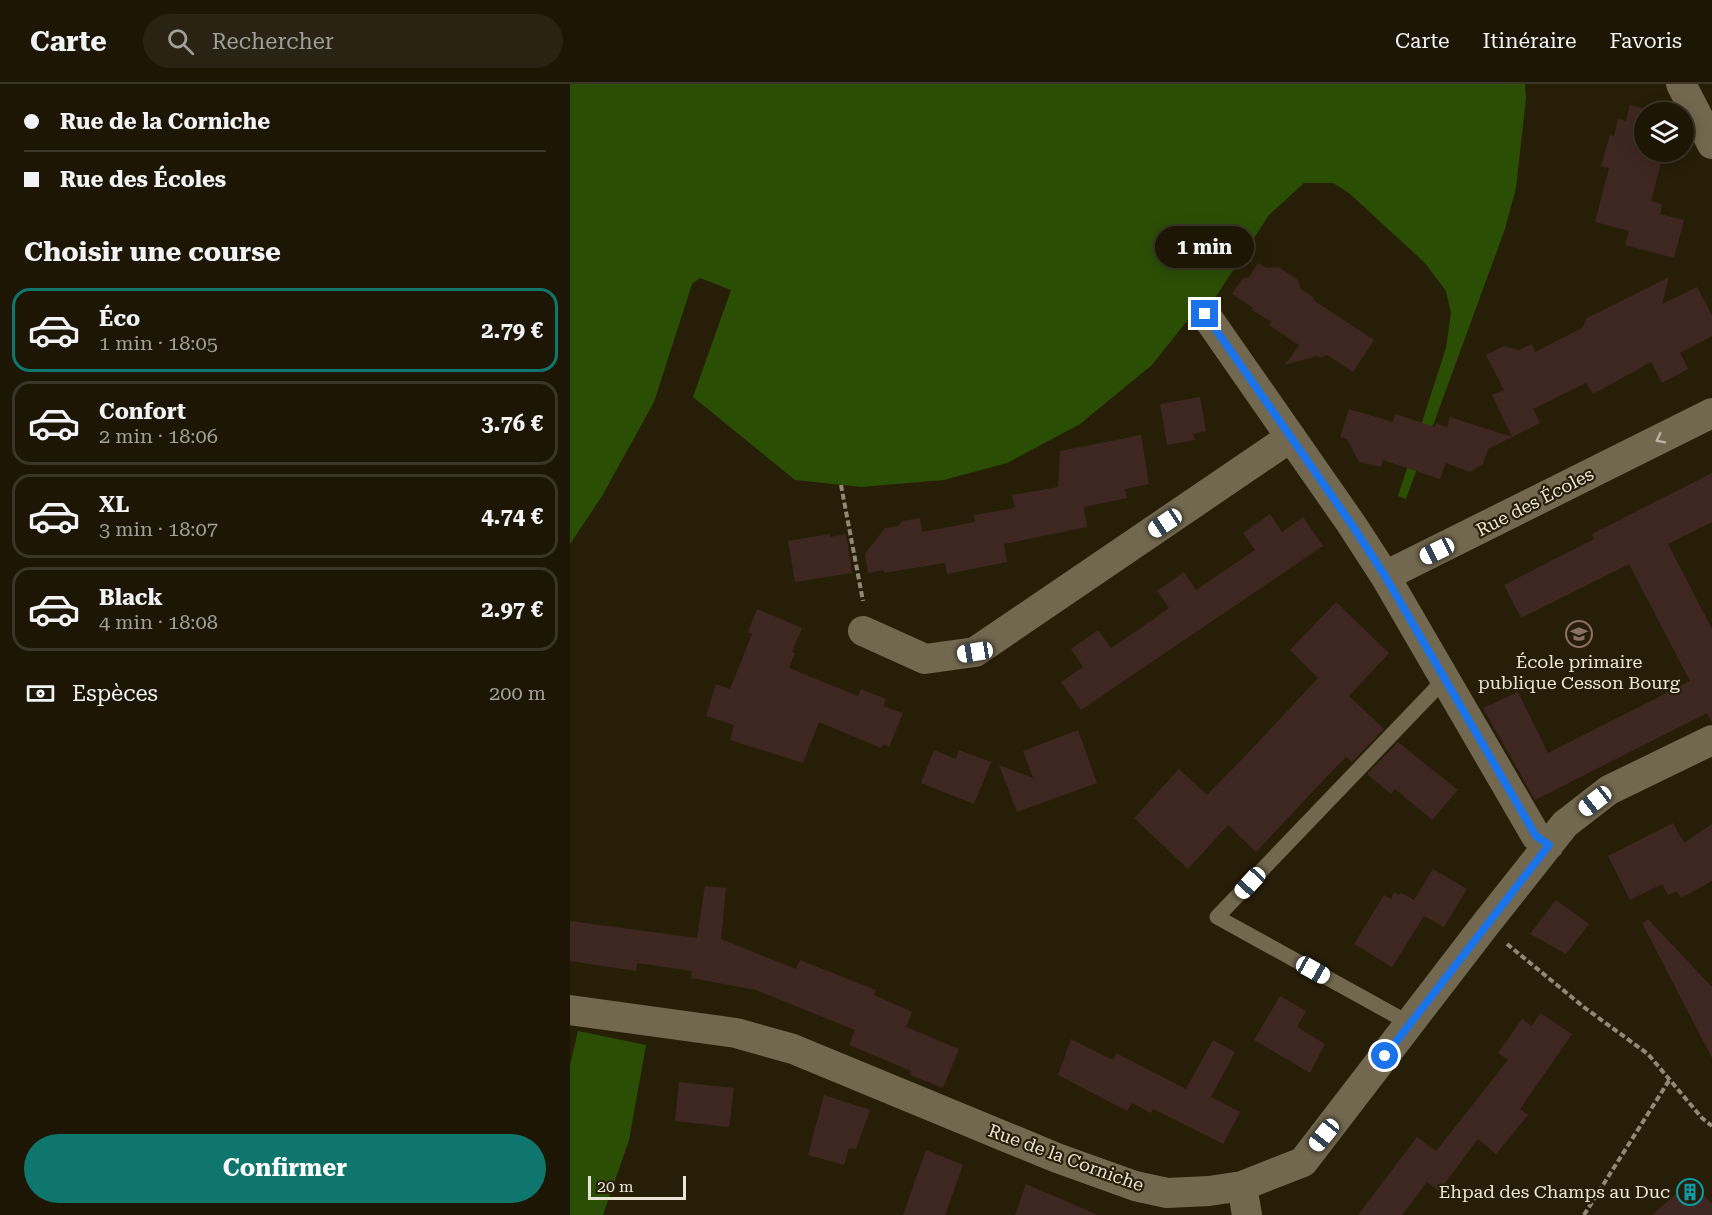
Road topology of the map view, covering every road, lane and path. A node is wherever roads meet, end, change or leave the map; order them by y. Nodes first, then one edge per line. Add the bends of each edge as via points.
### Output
1 (1681, 84) edge
2 (1712, 144) edge
3 (1205, 314) dead end
4 (1712, 413) edge
5 (1291, 437) junction
6 (841, 485) dead end
7 (1385, 576) junction
8 (863, 632) joint
9 (1445, 679) junction
10 (1712, 740) edge
11 (1549, 845) junction
12 (1485, 925) junction
13 (570, 1010) edge
14 (1409, 1023) junction
15 (1670, 1079) junction
16 (1712, 1126) edge
17 (1242, 1186) junction
18 (1247, 1215) edge
19 (1584, 1215) edge

1 - 2 street
3 - 5 street
4 -> 7 street, Rue des Écoles
5 - 7 street
5 - 8 street via 975,652 924,659
6 - 8 path via 864,602
7 - 9 street
9 - 11 street via 1536,836
9 - 14 lane via 1217,917
10 - 11 street, Rue de la Corniche via 1609,790 1565,824
11 - 12 street, Rue de la Corniche
12 - 14 street, Rue de la Corniche
12 - 15 path via 1585,1008 1648,1054
13 - 17 street, Rue de la Corniche via 736,1033 793,1049 1057,1158 1135,1186 1167,1193
14 - 17 street, Rue de la Corniche via 1303,1162
15 - 16 path
15 - 19 path
17 - 18 street

